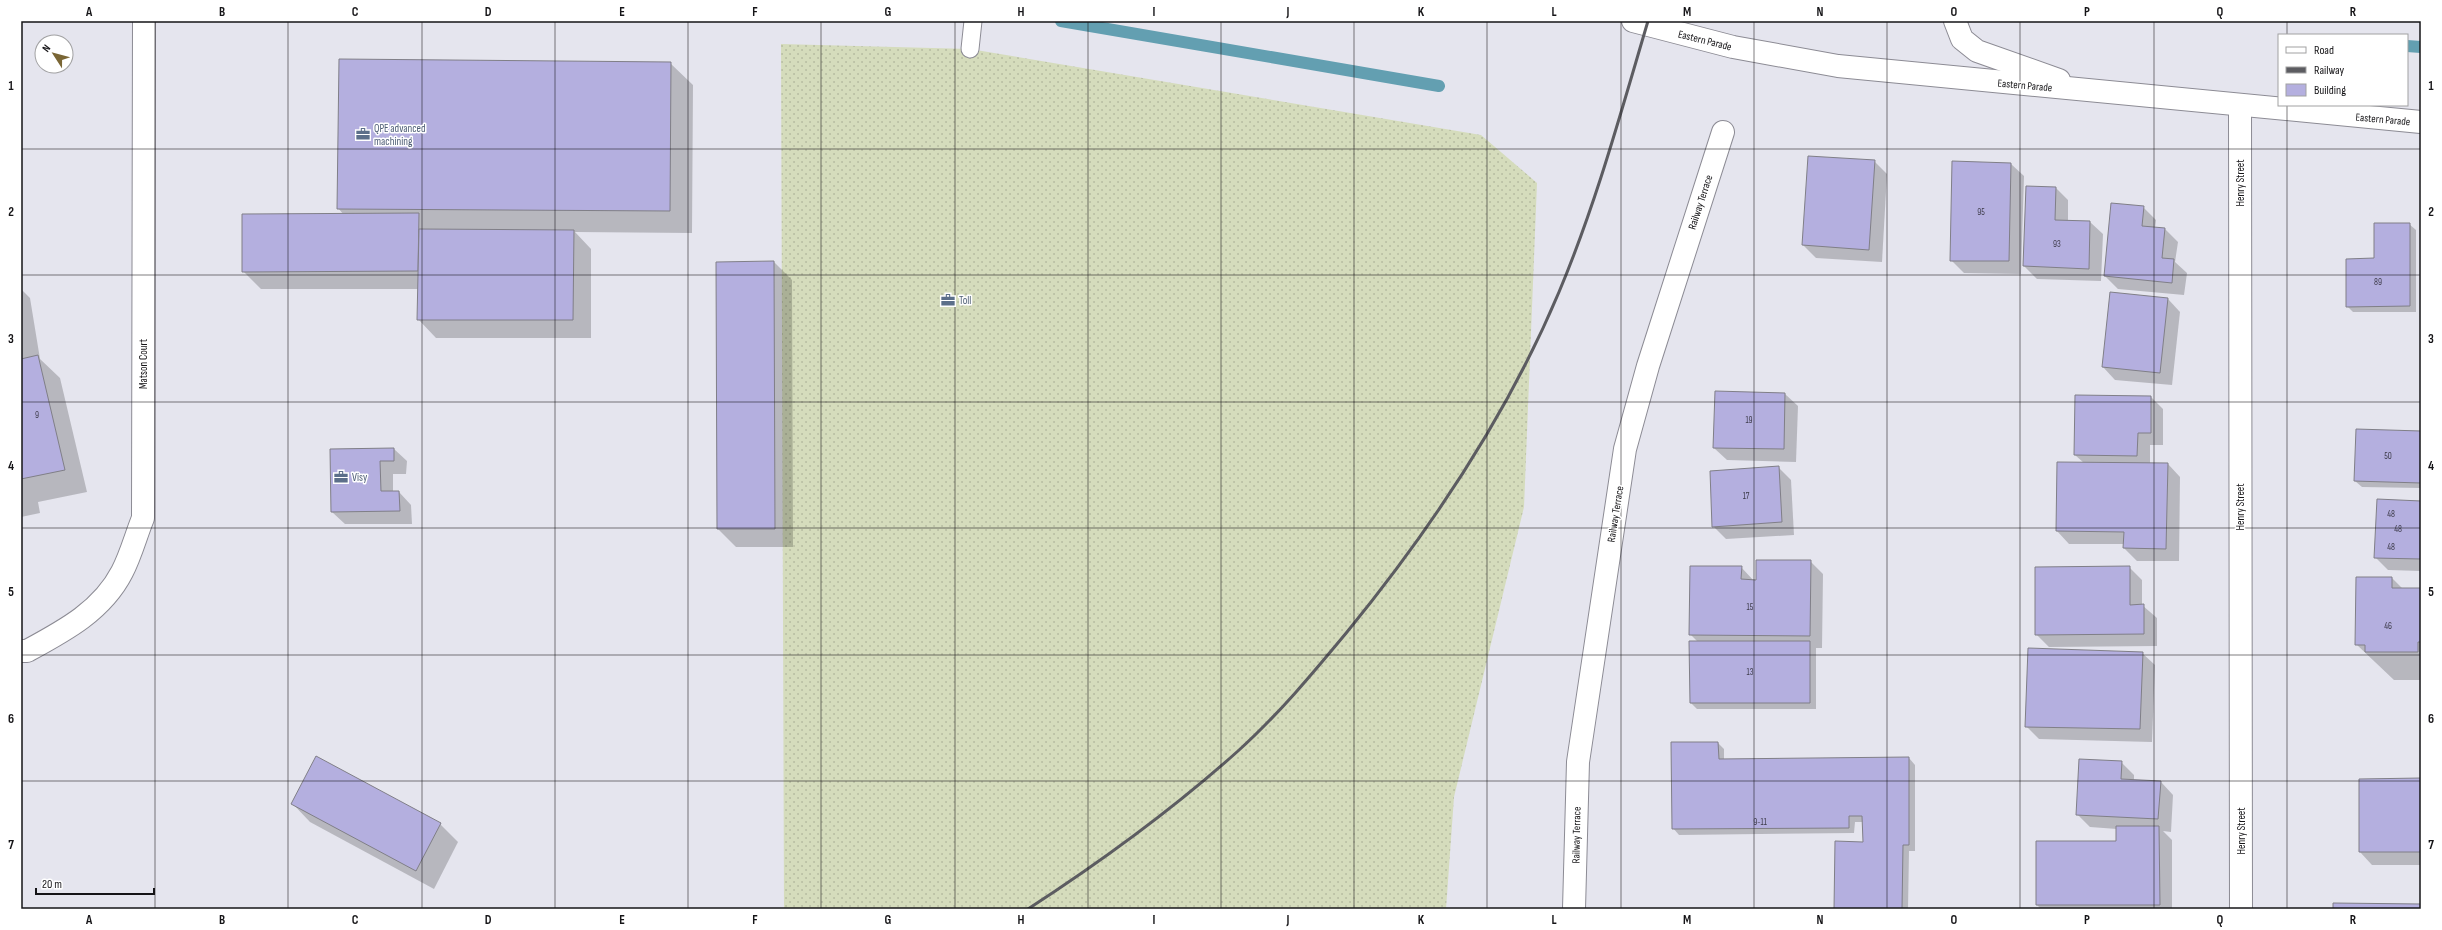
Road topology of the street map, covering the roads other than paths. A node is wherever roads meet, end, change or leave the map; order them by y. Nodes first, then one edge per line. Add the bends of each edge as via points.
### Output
1 (144, 21) edge
2 (973, 21) edge
3 (1633, 21) edge
4 (1955, 21) edge
5 (970, 49) dead end
6 (2090, 92) junction
7 (2240, 106) junction
8 (2421, 122) edge
9 (1723, 132) dead end
10 (21, 651) edge
11 (1574, 909) edge
12 (2241, 909) edge

1 - 10 street, Matson Court via 143,518 122,572 96,608 60,634 27,651
2 - 5 lane
3 - 6 street, Eastern Parade via 1733,47 1838,66
4 - 6 street via 1962,39 1977,51
6 - 7 street, Eastern Parade
7 - 8 street, Eastern Parade
7 - 12 street, Henry Street
9 - 11 street, Railway Terrace via 1648,366 1625,449 1578,762

